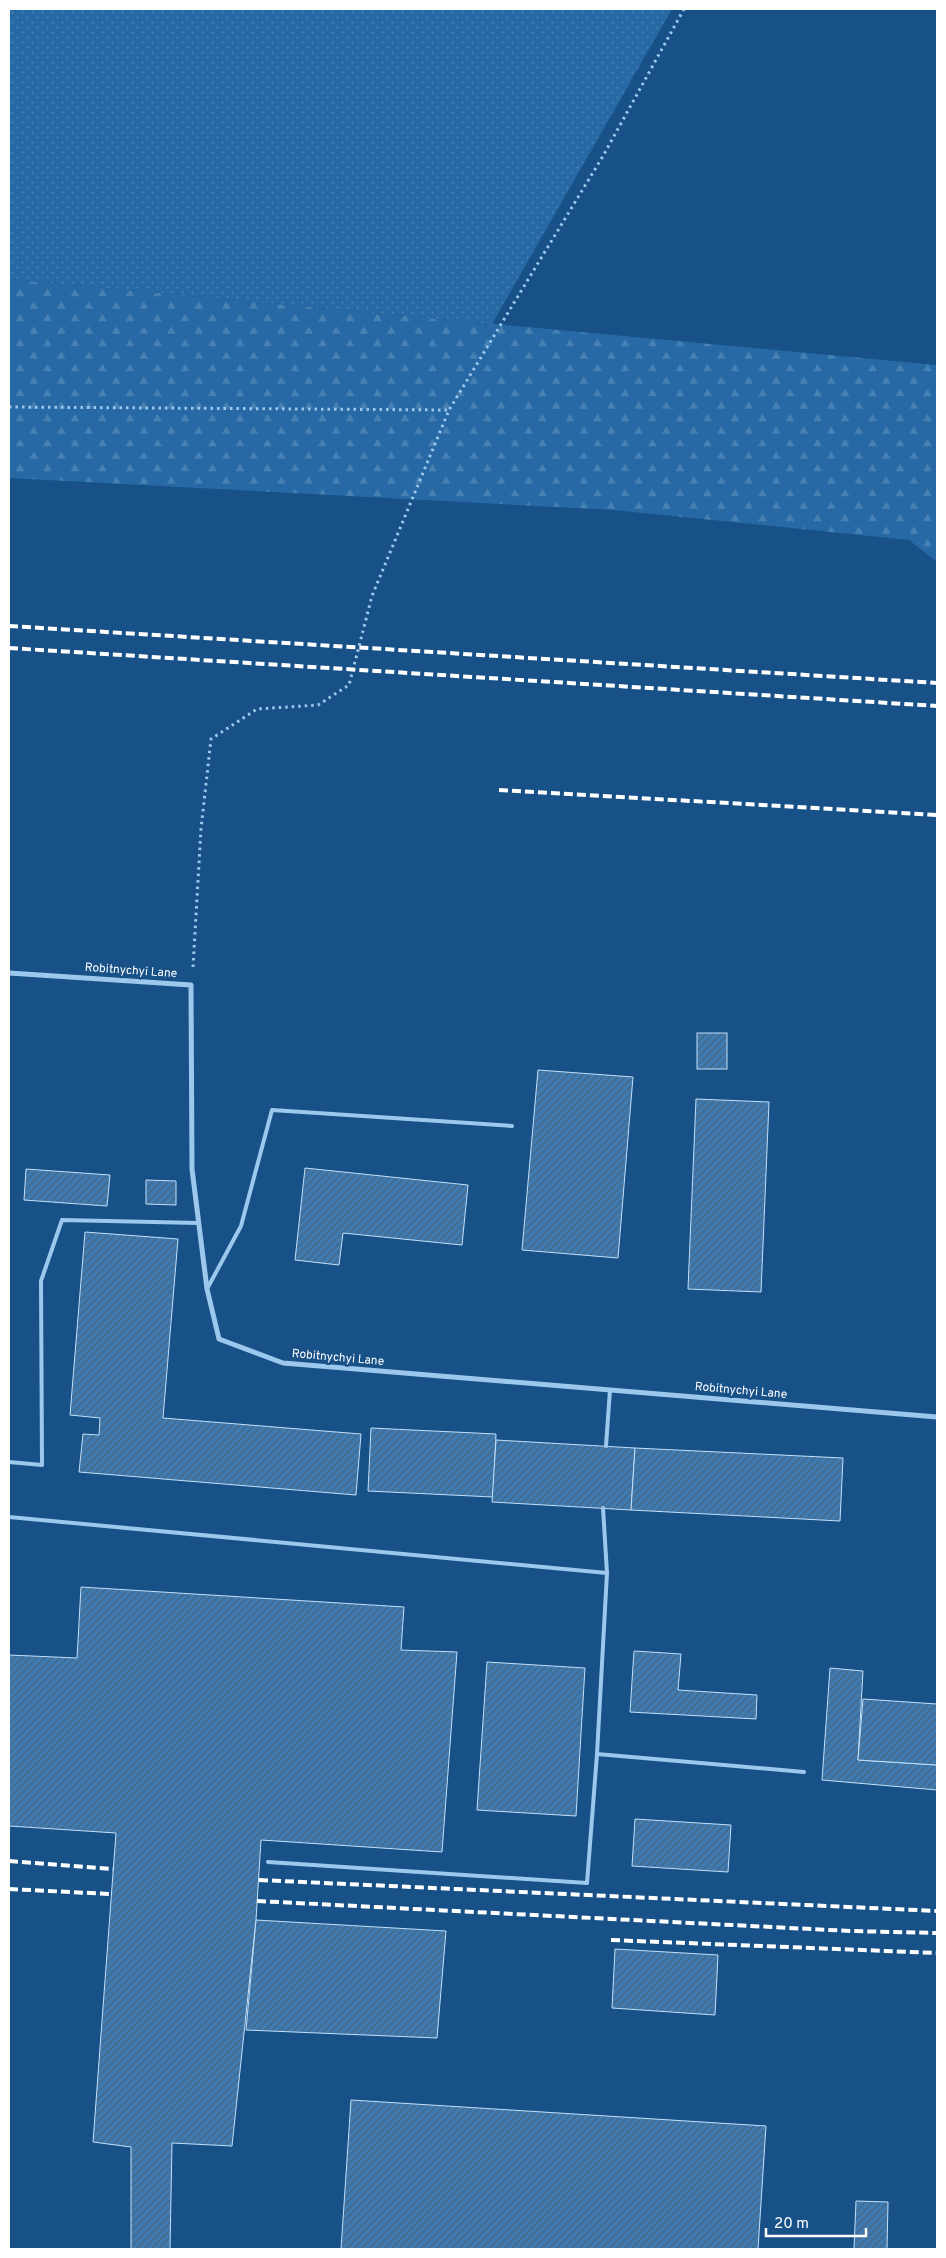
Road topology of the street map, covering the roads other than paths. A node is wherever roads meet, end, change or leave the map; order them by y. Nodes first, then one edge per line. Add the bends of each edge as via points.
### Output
1 (9, 973) edge
2 (512, 1126) dead end
3 (198, 1223) junction
4 (207, 1289) junction
5 (610, 1390) junction
6 (937, 1417) edge
7 (606, 1446) dead end
8 (9, 1462) edge
9 (603, 1508) dead end
10 (9, 1517) edge
11 (607, 1573) junction
12 (597, 1754) junction
13 (804, 1772) dead end
14 (268, 1862) dead end

1 - 3 street, Robitnychyi Lane via 191,985 192,1169
2 - 4 lane via 272,1110 241,1226
3 - 4 street, Robitnychyi Lane
3 - 8 lane via 62,1220 42,1281 42,1464
4 - 5 street, Robitnychyi Lane via 219,1339 283,1363
5 - 6 street, Robitnychyi Lane
5 - 7 lane
9 - 11 lane
10 - 11 lane
11 - 12 lane
12 - 13 lane
12 - 14 lane via 587,1883

